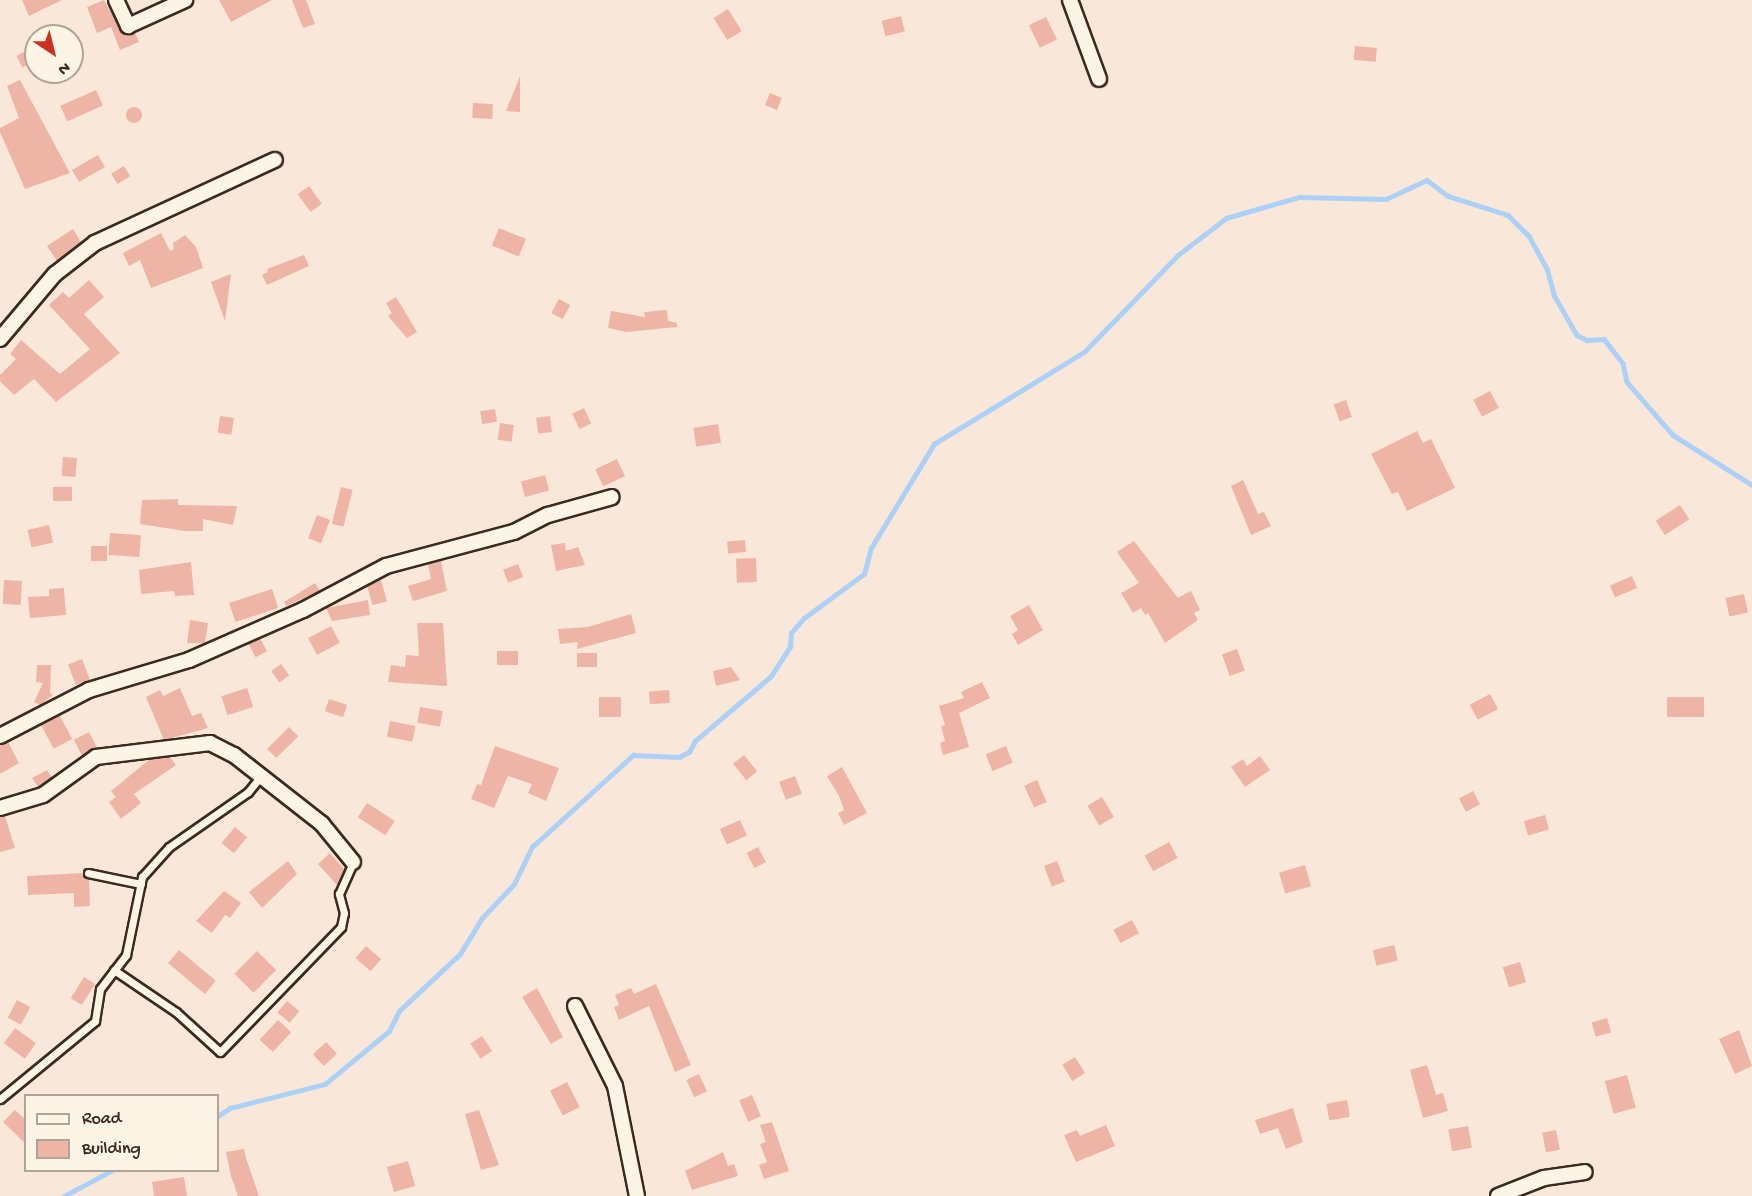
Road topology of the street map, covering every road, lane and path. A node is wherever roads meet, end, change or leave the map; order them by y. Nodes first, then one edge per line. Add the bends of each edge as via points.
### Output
1 (116, 0) edge
2 (185, 0) edge
3 (1070, 0) edge
4 (1099, 79) dead end
5 (275, 160) dead end
6 (0, 339) edge
7 (612, 497) dead end
8 (0, 736) edge
9 (261, 776) junction
10 (0, 808) edge
11 (353, 862) joint
12 (88, 873) dead end
13 (141, 884) junction
14 (114, 970) junction
15 (575, 1006) dead end
16 (0, 1099) edge
17 (1585, 1172) dead end
18 (637, 1196) edge
19 (1498, 1196) edge

1 - 2 street via 128,26
3 - 4 street
5 - 6 street via 95,243 54,274
7 - 8 street via 548,515 514,532 386,566 303,610 189,660 89,690
9 - 10 street via 210,743 96,757 43,795
9 - 11 street via 322,824
9 - 13 lane via 248,792 169,847 142,877
11 - 14 lane via 339,894 344,913 341,927 220,1052 176,1012
12 - 13 lane
13 - 14 lane via 126,955
14 - 16 lane via 100,989 95,1021
15 - 18 street via 615,1086
17 - 19 street via 1544,1178

